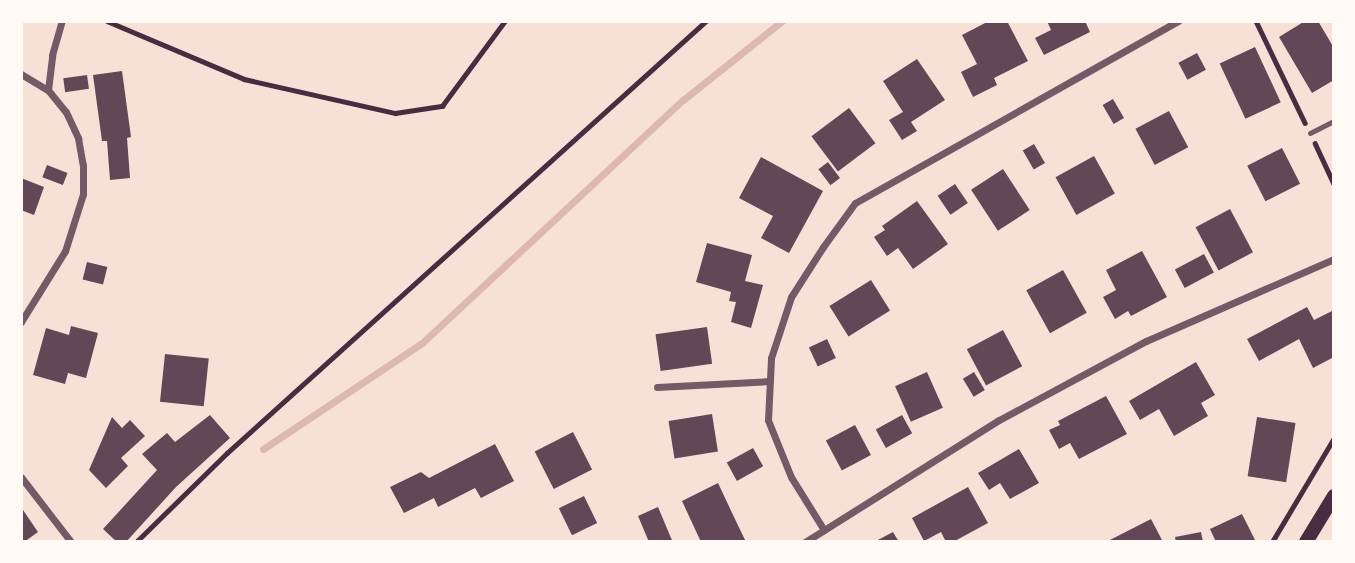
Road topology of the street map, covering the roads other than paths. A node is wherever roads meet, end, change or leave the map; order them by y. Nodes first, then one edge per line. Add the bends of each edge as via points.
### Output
1 (62, 21) edge
2 (1178, 21) edge
3 (21, 74) edge
4 (48, 90) junction
5 (1334, 121) edge
6 (1310, 133) road end
7 (1334, 259) edge
8 (21, 322) edge
9 (770, 381) junction
10 (657, 387) dead end
11 (21, 477) edge
12 (1334, 496) edge
13 (824, 530) junction
14 (71, 542) edge
15 (805, 542) edge
16 (1306, 542) edge

1 - 4 street via 51,55
2 - 9 street via 855,202 791,297 772,358
3 - 4 street
4 - 8 street via 66,112 78,138 83,194 65,251
5 - 6 lane
7 - 13 street via 1133,348 999,420
9 - 10 street
9 - 13 street via 768,420 791,477
11 - 14 street
12 - 16 main road
13 - 15 street

